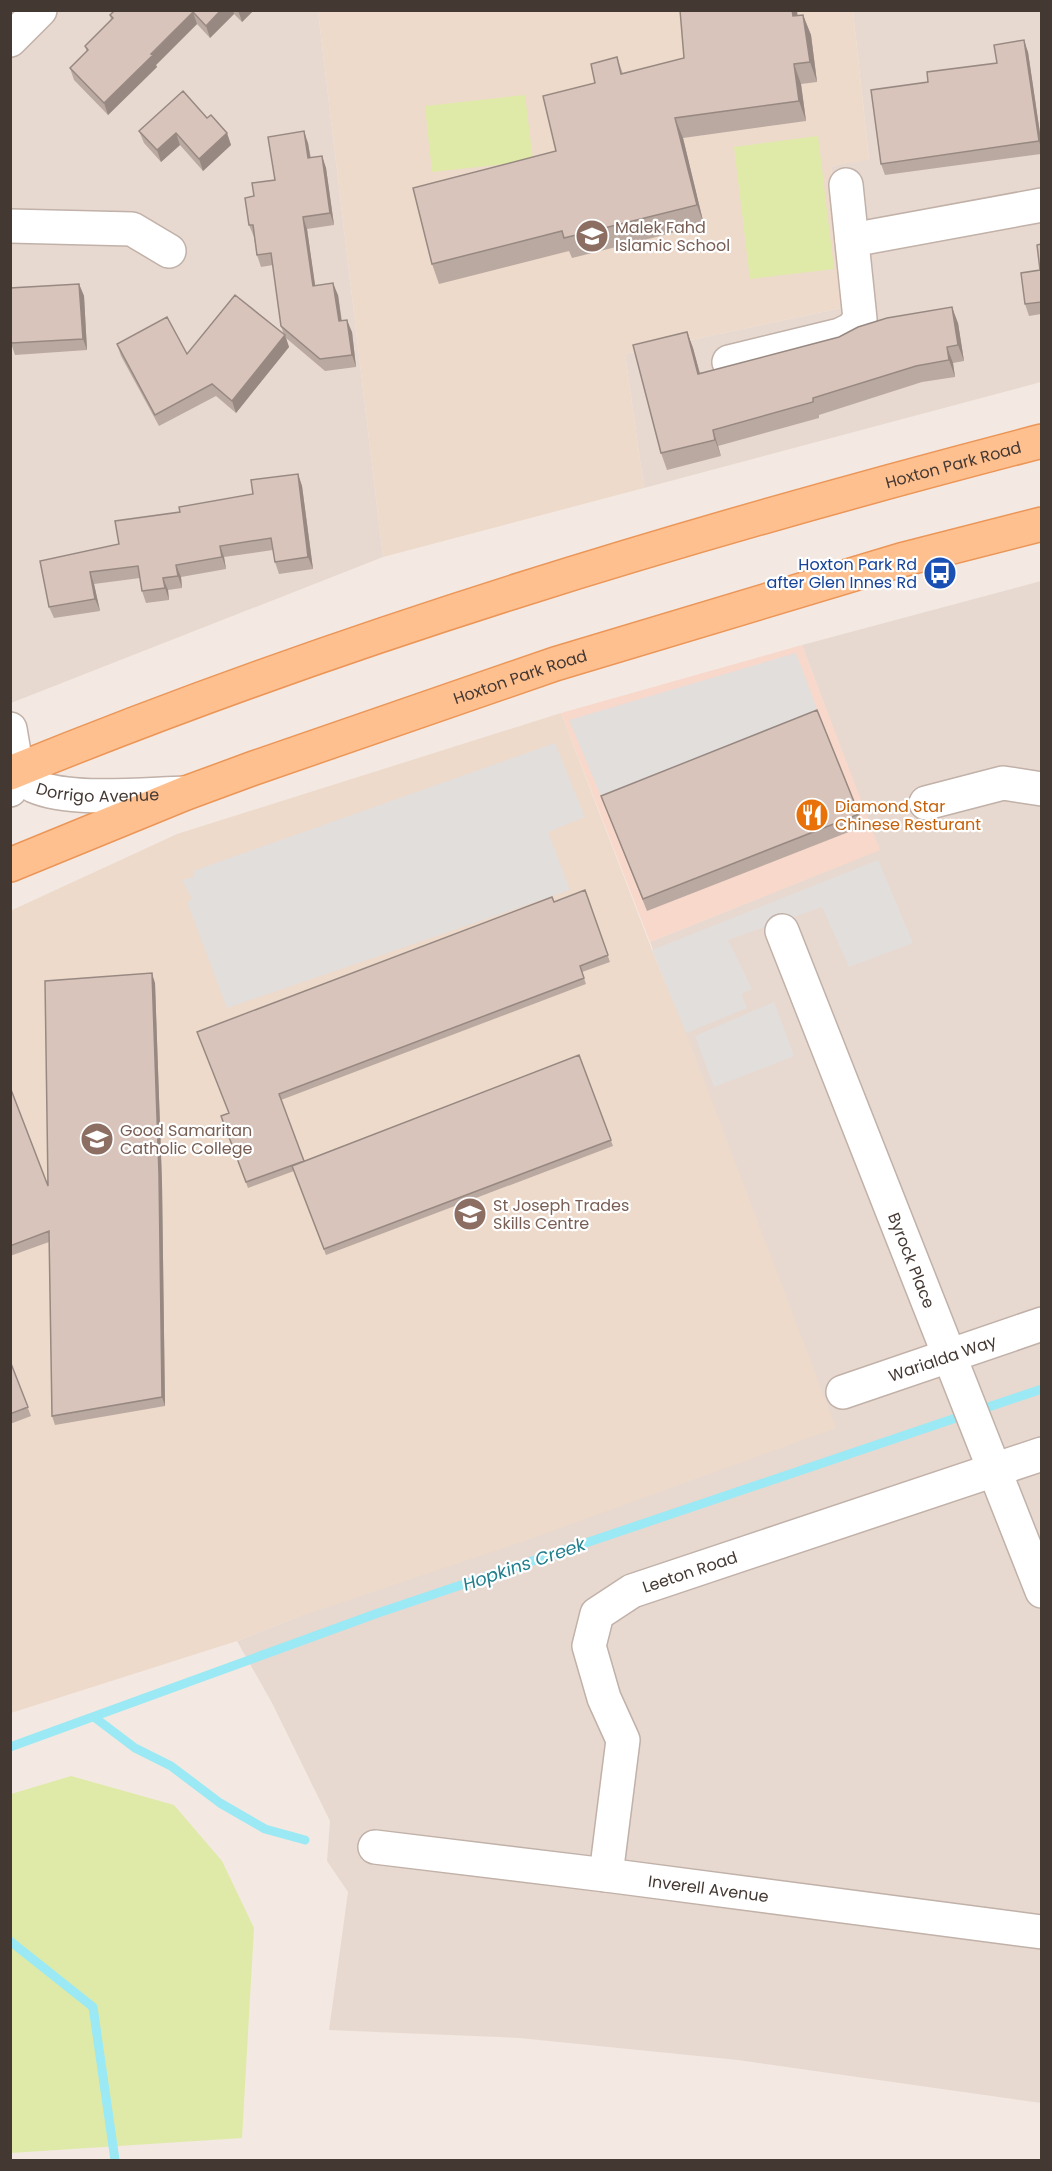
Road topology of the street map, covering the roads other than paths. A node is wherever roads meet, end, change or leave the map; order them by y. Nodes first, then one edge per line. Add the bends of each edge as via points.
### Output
1 (40, 10) edge
2 (10, 40) edge
3 (846, 184) dead end
4 (1041, 205) edge
5 (10, 226) edge
6 (852, 240) junction
7 (170, 251) dead end
8 (729, 362) dead end
9 (1041, 441) edge
10 (1041, 524) edge
11 (10, 729) edge
12 (13, 778) edge
13 (1041, 789) edge
14 (186, 793) junction
15 (926, 803) dead end
16 (10, 865) edge
17 (782, 931) dead end
18 (1041, 1323) edge
19 (949, 1355) junction
20 (843, 1392) dead end
21 (1041, 1454) edge
22 (994, 1471) junction
23 (1041, 1592) edge
24 (375, 1847) dead end
25 (606, 1875) junction
26 (1041, 1932) edge

1 - 2 street
3 - 6 street
4 - 6 street
5 - 7 street via 132,229
6 - 8 street via 860,319 856,326 840,335
9 - 12 main road, Hoxton Park Road via 885,482 515,590 264,676
10 - 14 main road, Hoxton Park Road via 879,566 566,661
11 - 12 street, Dorrigo Avenue
12 - 14 street, Dorrigo Avenue via 57,793
13 - 15 street via 1003,783
14 - 16 main road, Hoxton Park Road
17 - 19 street, Byrock Place
18 - 19 street, Warialda Way
19 - 20 street, Warialda Way
19 - 22 street, Byrock Place
21 - 22 street, Leeton Road
22 - 23 street, Byrock Place
22 - 25 street, Leeton Road via 632,1591 597,1614 589,1646 604,1698 623,1740
24 - 25 street, Inverell Avenue
25 - 26 street, Inverell Avenue

